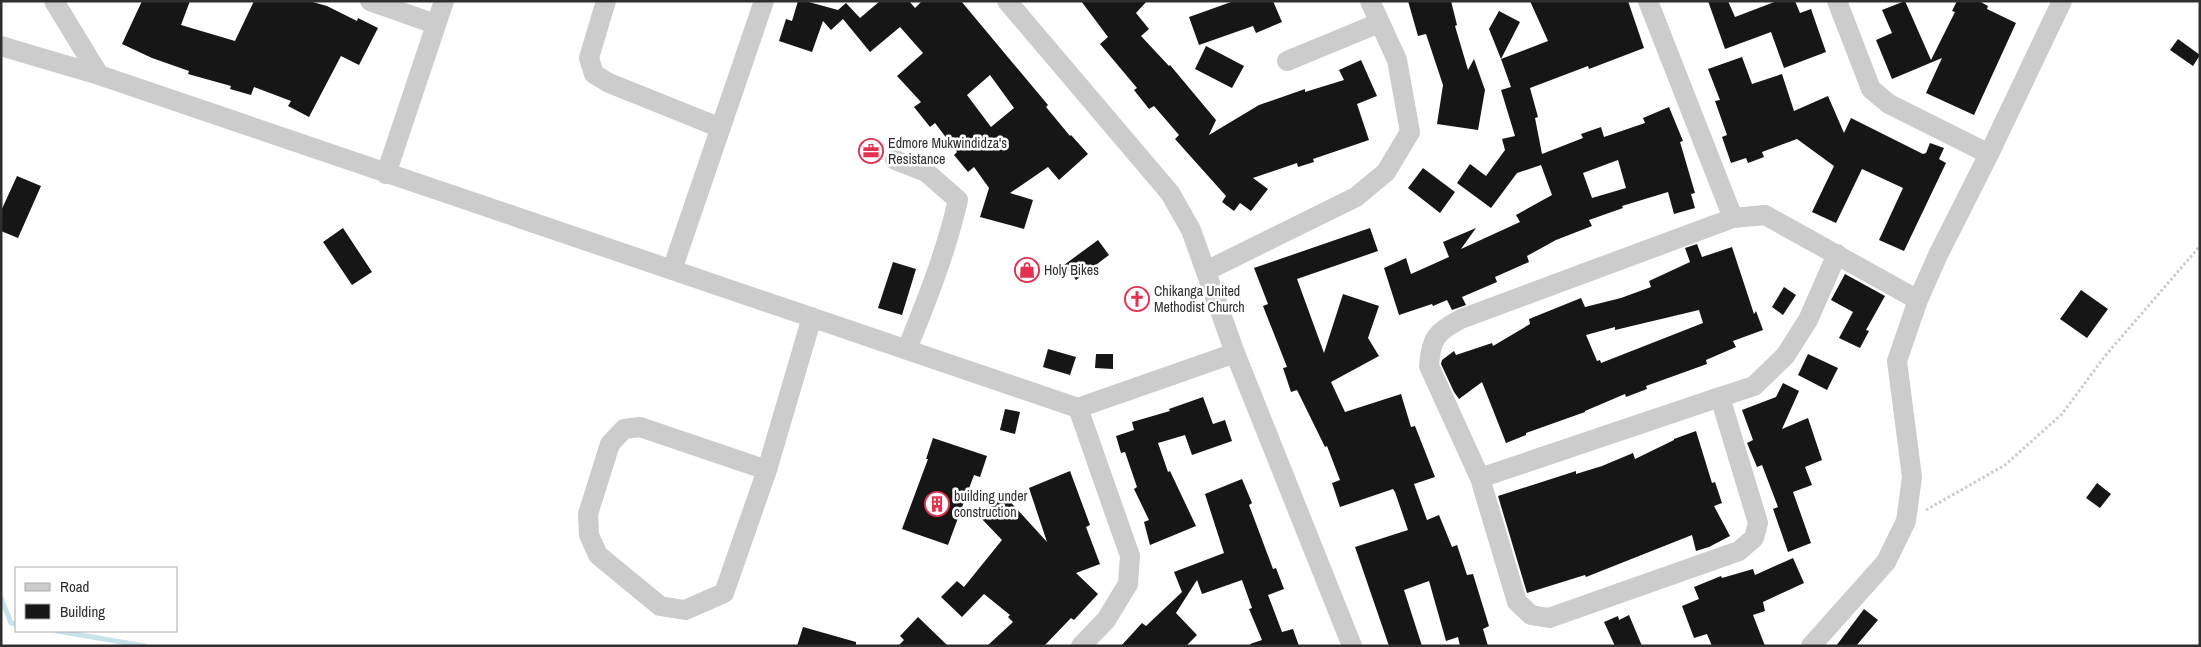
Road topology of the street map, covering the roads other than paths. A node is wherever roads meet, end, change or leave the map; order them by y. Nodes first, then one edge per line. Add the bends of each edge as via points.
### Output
1 (54, 1) edge
2 (370, 1) edge
3 (444, 1) edge
4 (606, 1) edge
5 (764, 1) edge
6 (1007, 1) edge
7 (1370, 1) edge
8 (1648, 1) edge
9 (1837, 1) edge
10 (2062, 1) edge
11 (1379, 23) junction
12 (435, 24) junction
13 (1, 46) edge
14 (1287, 61) dead end
15 (98, 75) junction
16 (721, 128) junction
17 (1989, 154) junction
18 (896, 160) dead end
19 (386, 174) junction
20 (1733, 218) junction
21 (1837, 254) junction
22 (672, 270) junction
23 (1206, 270) junction
24 (1918, 300) junction
25 (812, 316) junction
26 (907, 349) junction
27 (1235, 353) junction
28 (1720, 397) junction
29 (1078, 408) junction
30 (767, 470) junction
31 (1480, 478) junction
32 (1081, 646) edge
33 (1352, 646) edge
34 (1811, 646) edge

1 - 15 street
2 - 12 street
3 - 12 street
4 - 16 street via 588,58 594,74 608,83
5 - 16 street
6 - 23 street via 1170,193 1191,230
7 - 11 street
8 - 20 street
9 - 17 street via 1871,89 1889,104
10 - 17 street
11 - 14 street
11 - 23 street via 1397,60 1410,132 1386,172 1356,197
12 - 19 street
13 - 15 street
15 - 19 street
16 - 22 street
17 - 24 street
18 - 26 street via 926,172 958,200 932,290
19 - 22 street
20 - 21 street via 1765,215
20 - 31 street via 1461,319 1440,330 1430,346 1429,366
21 - 24 street
21 - 28 street via 1808,320 1785,356 1754,386
22 - 25 street
23 - 27 street
24 - 34 street via 1897,361 1912,478 1906,521 1886,562
25 - 26 street
25 - 30 street
26 - 29 street
27 - 29 street
27 - 33 street
28 - 31 street
28 - 31 street via 1758,523 1754,538 1739,551 1549,618 1531,615 1517,602
29 - 32 street via 1130,556 1128,584 1106,620
30 - 30 street via 724,593 685,610 660,606 598,555 589,535 588,514 610,444 624,429 640,427

